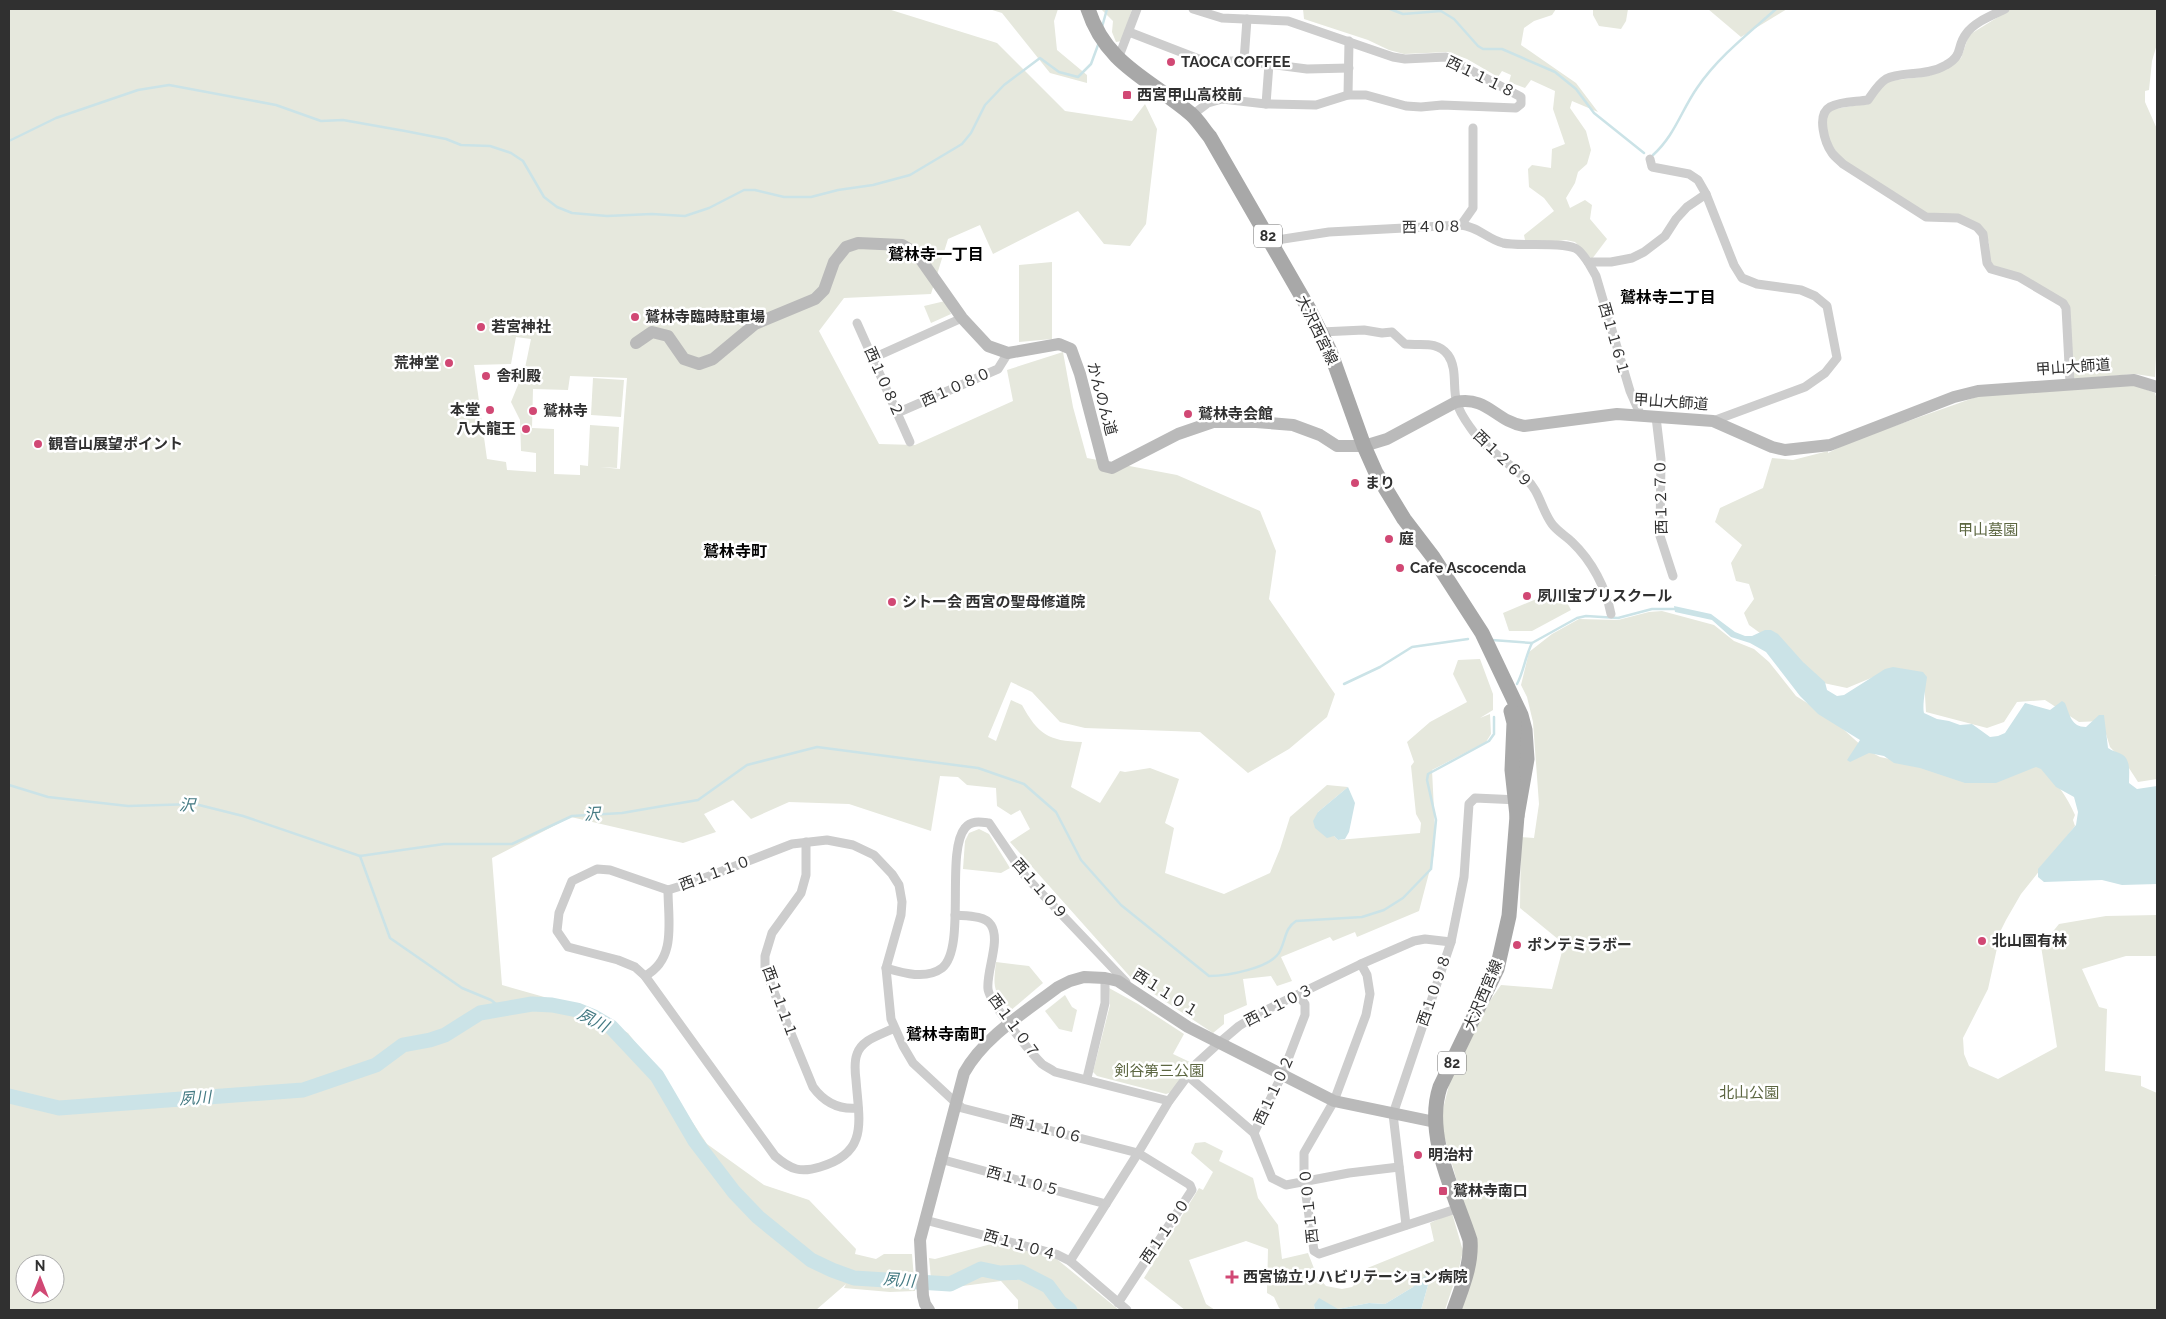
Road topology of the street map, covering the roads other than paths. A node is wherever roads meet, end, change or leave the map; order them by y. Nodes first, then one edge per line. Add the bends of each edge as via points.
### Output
1 (1088, 9) edge
2 (1137, 9) edge
3 (1193, 9) edge
4 (2005, 9) edge
5 (1247, 19) junction
6 (1129, 32) junction
7 (1349, 41) junction
8 (1118, 59) junction
9 (1244, 60) junction
10 (1269, 64) junction
11 (1349, 68) junction
12 (1348, 95) junction
13 (1266, 104) junction
14 (1192, 115) junction
15 (1473, 128) dead end
16 (1650, 159) dead end
17 (1706, 194) junction
18 (1461, 224) junction
19 (1270, 241) junction
20 (1588, 262) junction
21 (962, 318) junction
22 (857, 323) dead end
23 (1321, 332) junction
24 (636, 343) dead end
25 (1008, 353) junction
26 (873, 358) junction
27 (2070, 383) junction
28 (2157, 387) edge
29 (1456, 402) junction
30 (897, 413) junction
31 (1641, 416) junction
32 (1656, 417) junction
33 (1713, 421) junction
34 (910, 442) dead end
35 (1364, 446) junction
36 (1673, 576) dead end
37 (1611, 614) dead end
38 (1517, 800) junction
39 (806, 842) junction
40 (668, 890) junction
41 (955, 915) junction
42 (1451, 942) junction
43 (1361, 964) junction
44 (886, 968) junction
45 (645, 976) junction
46 (1105, 978) junction
47 (1134, 992) junction
48 (1298, 995) junction
49 (1010, 1024) junction
50 (894, 1028) junction
51 (1219, 1043) junction
52 (1188, 1076) junction
53 (1282, 1076) junction
54 (1087, 1078) junction
55 (1169, 1101) junction
56 (1334, 1101) junction
57 (955, 1102) junction
58 (858, 1108) junction
59 (1393, 1114) junction
60 (1434, 1122) junction
61 (1254, 1133) junction
62 (1138, 1153) junction
63 (940, 1159) junction
64 (1399, 1167) junction
65 (1304, 1181) junction
66 (1106, 1204) junction
67 (1459, 1208) junction
68 (925, 1220) junction
69 (1406, 1225) junction
70 (1070, 1261) junction
71 (1118, 1303) junction
72 (929, 1310) edge
73 (1126, 1310) edge
74 (1454, 1310) edge

1 - 8 main road, 大沢西宮線 / 82 via 1098,35
2 - 6 street
3 - 5 street, 西１１１８ via 1222,18
4 - 27 street via 1965,34 1958,56 1946,65 1928,73 1887,78 1868,100 1828,108 1823,127 1833,154 1844,164 1926,217 1958,218 1977,227 1983,234 1987,263 1991,269 2019,277 2063,303 2066,308
5 - 7 street, 西１１１８ via 1288,21
5 - 9 street
6 - 8 street
6 - 9 street via 1204,61
7 - 11 street
7 - 12 street, 西１１１８ via 1392,57 1446,57 1521,97 1521,104 1516,108 1442,105 1421,108 1366,95
8 - 14 main road, 大沢西宮線 / 82
9 - 10 street
10 - 11 street via 1307,69
10 - 13 street
11 - 12 street
12 - 13 street, 西１１１８ via 1316,105
13 - 14 street, 西１１１８ via 1222,99 1208,103
14 - 19 main road, 大沢西宮線 / 82 via 1210,137
15 - 18 street via 1474,208
16 - 17 street via 1652,167 1689,174 1698,180
17 - 20 street via 1687,207 1665,236 1644,252 1611,262
17 - 33 street via 1742,278 1757,284 1801,290 1816,296 1827,306 1837,358 1825,373 1805,387
18 - 19 street, 西４０８ via 1329,232
18 - 20 street, 西４０８ via 1474,226 1501,242 1531,246 1564,245 1577,249
19 - 23 main road, 大沢西宮線 / 82
20 - 31 street, 西１１６１ via 1596,276 1630,391
21 - 24 street via 916,254 902,244 858,243 846,247 834,262 824,290 815,299 755,324 713,359 699,364 684,359 668,336 652,332
21 - 25 street via 988,346
21 - 26 street
22 - 26 street, 西１０８２
23 - 29 street via 1392,332 1405,344 1433,345 1448,355 1455,379
23 - 35 main road, 大沢西宮線 / 82
25 - 30 street, 西１０８０ via 998,369
25 - 35 street, かんのん道 via 1059,344 1071,349 1104,466 1112,468 1178,434 1213,422 1293,425 1320,435 1337,446
26 - 30 street, 西１０８２
27 - 28 street, 甲山大師道 via 2134,380
27 - 33 street, 甲山大師道 via 1978,391 1830,444 1785,450
29 - 31 street, 甲山大師道 via 1479,403 1511,424 1524,426 1596,415
29 - 35 street via 1387,439
29 - 37 street, 西１２６９ via 1485,446 1527,479 1536,491 1552,524 1574,543 1600,579
30 - 34 street, 西１０８２
31 - 32 street, 甲山大師道
32 - 33 street, 甲山大師道
32 - 36 street, 西１２７０ via 1661,459 1660,536
35 - 38 main road, 大沢西宮線 / 82 via 1404,519 1482,633 1521,714 1527,759
38 - 42 street, 西１０９８ via 1474,798 1470,804 1464,877
38 - 60 main road, 大沢西宮線 / 82 via 1509,916 1497,969 1440,1087
39 - 40 street, 西１１１０ via 792,844
39 - 44 street, 西１１１０ via 827,840 853,845 874,855 899,885 901,915
39 - 58 street, 西１１１１ via 806,875 800,893 772,933 765,956 765,970 813,1087 822,1099 839,1107
40 - 45 street via 668,947 656,970
40 - 45 street, 西１１１０ via 597,868 572,881 559,914 557,931 568,947 618,960 635,967
41 - 44 street via 950,955 942,968 928,974 910,974
41 - 47 street, 西１１０９ via 958,840 965,826 975,821 989,823 1025,876
41 - 49 street, 西１１０７ via 983,919 991,924 995,936 987,990
42 - 43 street, 西１１０３ via 1420,939
42 - 59 street, 西１０９８
43 - 48 street, 西１１０３
43 - 56 street, 西１１００ via 1367,975 1369,1005
44 - 50 street, 西１１１０
45 - 58 street, 西１１１０ via 782,1163 806,1171 834,1163 849,1154 859,1135
46 - 47 street, 西１１０１ via 1118,981
46 - 49 street, 西１１０１ via 1084,977 1063,984
46 - 54 street via 1105,1003
47 - 51 street, 西１１０１
48 - 51 street, 西１１０３ via 1249,1019
48 - 53 street, 西１１０２ via 1306,1004 1305,1015
49 - 54 street, 西１１０７ via 1049,1069
49 - 57 street, 西１１０１ via 971,1060
50 - 57 street, 西１１１０ via 913,1062
50 - 58 street, 西１１１０ via 864,1043 858,1052
51 - 52 street, 西１１０３
51 - 53 street, 西１１０１
52 - 55 street, 西１１０３
52 - 61 street, 西１１０２
53 - 56 street, 西１１０１
53 - 61 street, 西１１０２
54 - 55 street, 西１１０７
55 - 62 street, 西１１０３
56 - 59 street, 西１１０１
56 - 65 street, 西１１００ via 1304,1153
57 - 62 street, 西１１０６ via 962,1108
57 - 63 street, 西１１０１
59 - 60 street, 西１１０１
59 - 64 street, 西１０９８
60 - 67 main road, 大沢西宮線 / 82
61 - 65 street via 1272,1178 1286,1185
62 - 66 street, 西１１０３
62 - 71 street, 西１１９０ via 1190,1185 1192,1190
63 - 66 street, 西１１０５
63 - 68 street, 西１１０１
64 - 65 street
64 - 69 street, 西１０９８
65 - 69 street, 西１１００ via 1314,1250 1319,1254
66 - 70 street, 西１１０３
67 - 69 street, 西１１００
67 - 74 main road, 大沢西宮線 / 82 via 1471,1251
68 - 70 street, 西１１０４ via 1056,1254
68 - 72 street, 西１１０１ via 920,1240 920,1268 923,1296
70 - 71 street, 西１１０４
71 - 73 street, 西１１０４

